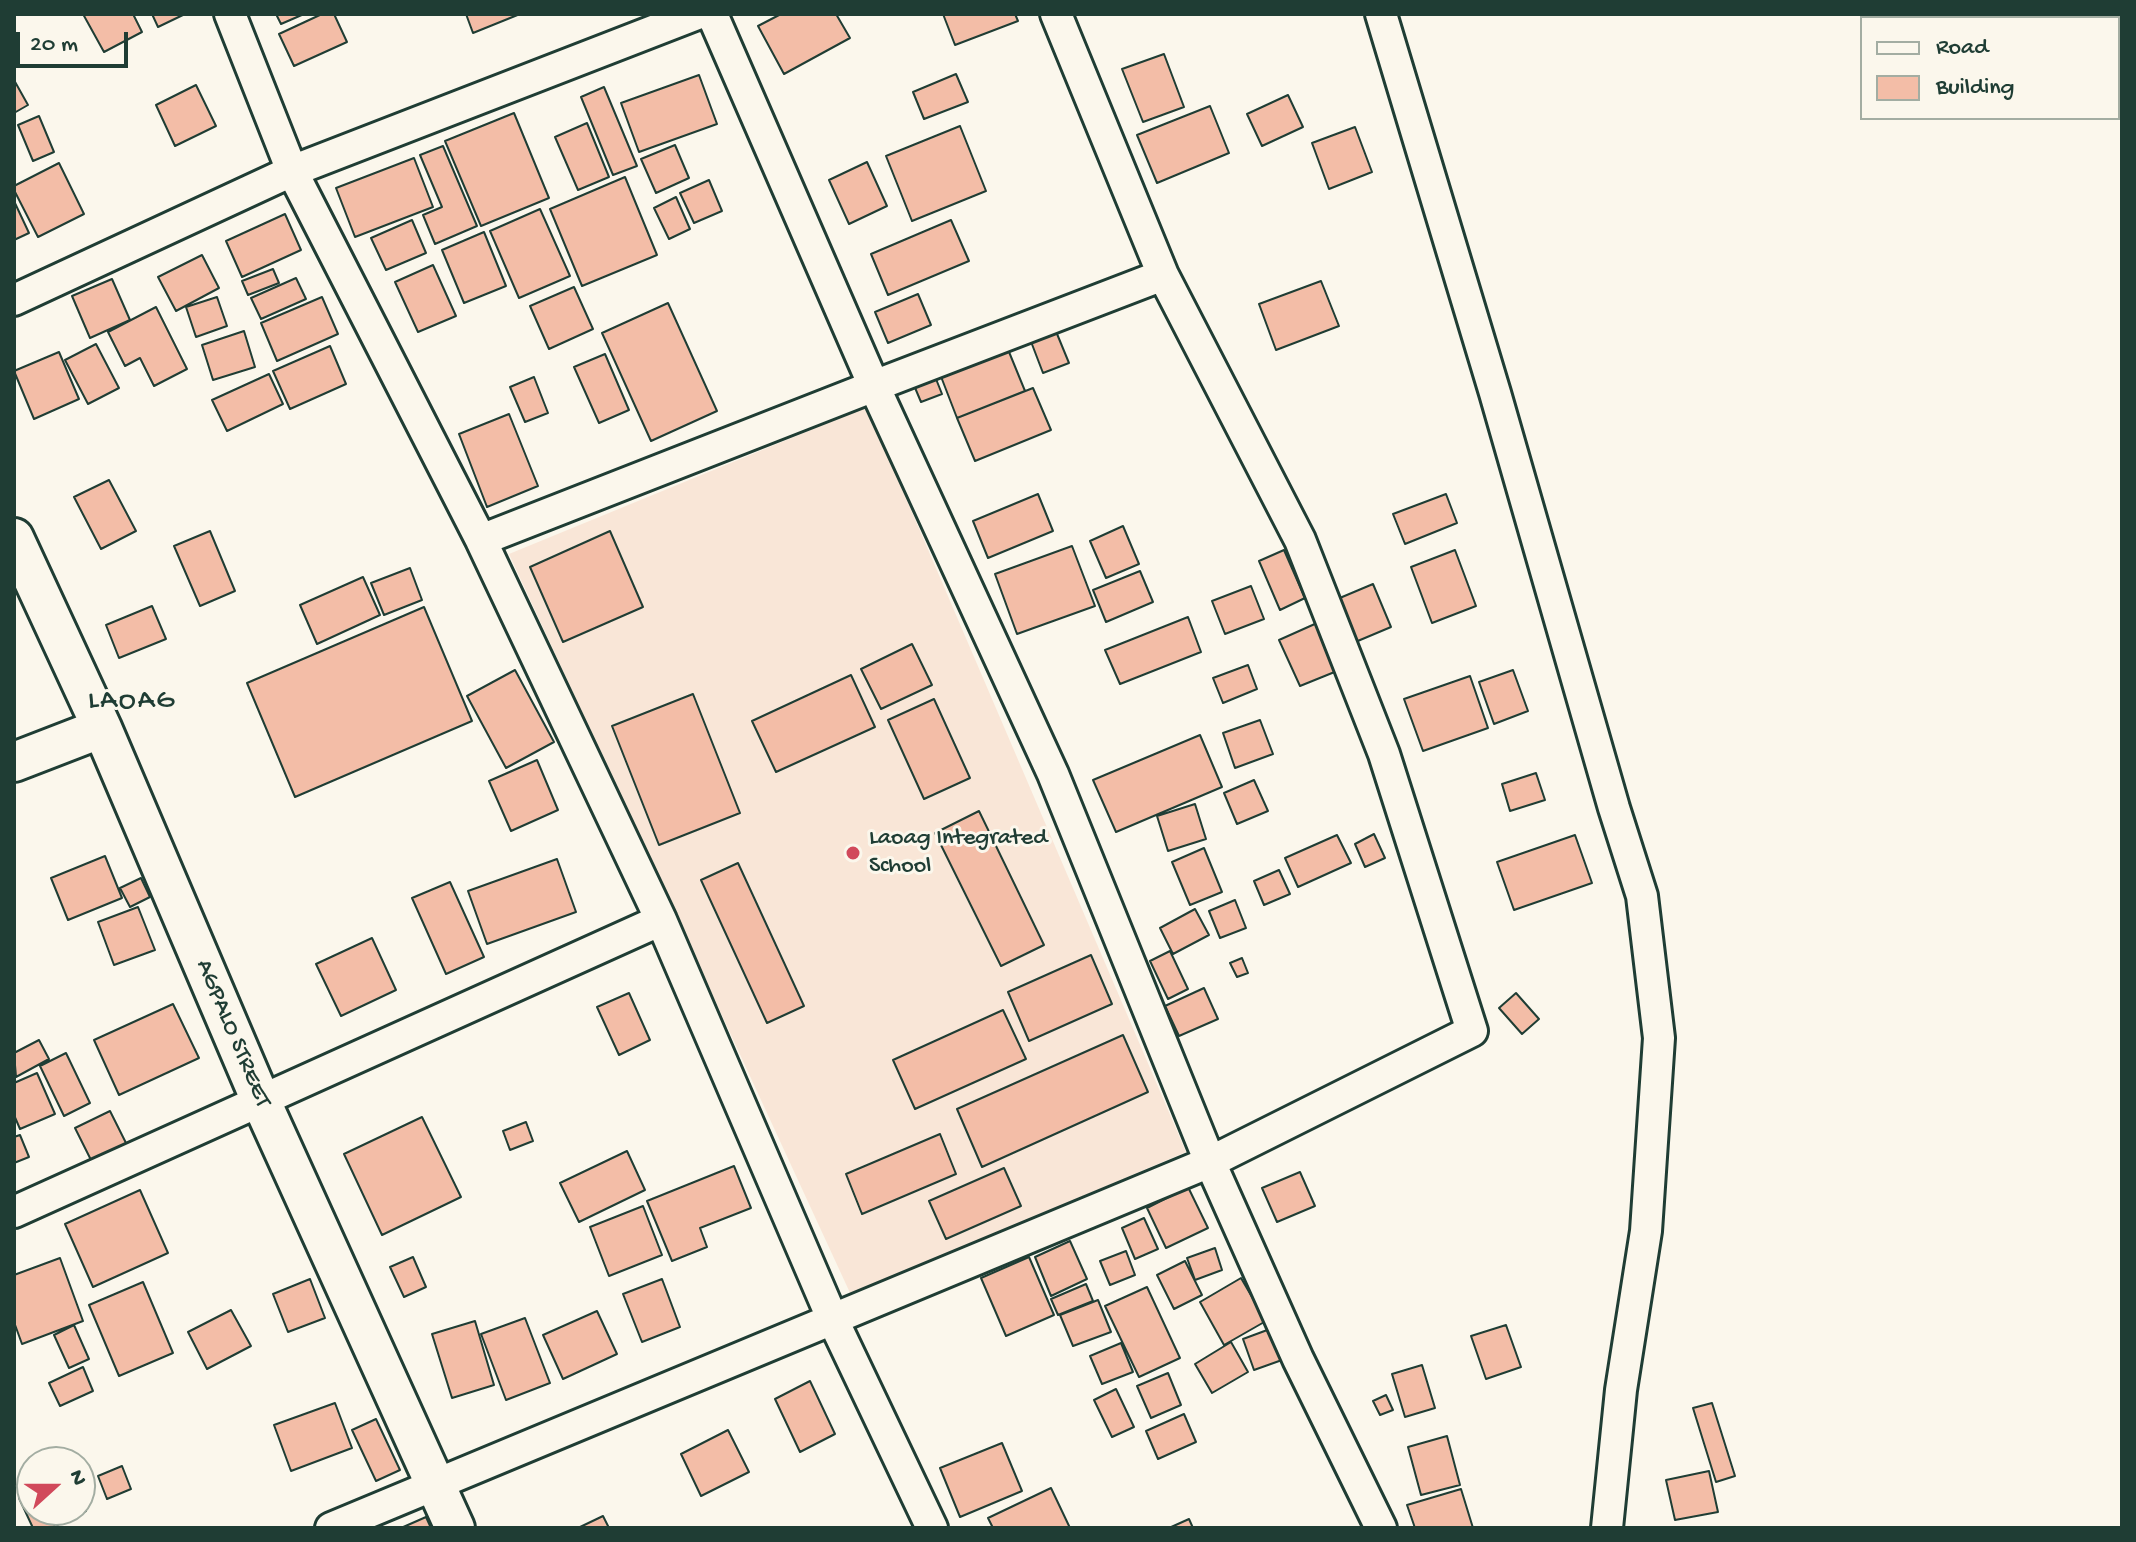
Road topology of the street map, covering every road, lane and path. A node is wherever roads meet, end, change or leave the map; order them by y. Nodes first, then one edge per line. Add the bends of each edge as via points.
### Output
1 (230, 14) edge
2 (697, 14) edge
3 (712, 14) edge
4 (1056, 14) edge
5 (1381, 14) edge
6 (292, 171) junction
7 (1163, 275) junction
8 (14, 300) edge
9 (874, 386) junction
10 (14, 538) edge
11 (481, 540) junction
12 (102, 728) junction
13 (14, 762) edge
14 (661, 920) junction
15 (261, 1101) junction
16 (1210, 1162) junction
17 (14, 1212) edge
18 (832, 1318) junction
19 (435, 1484) junction
20 (331, 1528) edge
21 (455, 1528) edge
22 (932, 1528) edge
23 (1381, 1528) edge
24 (1607, 1528) edge

1 - 6 street
2 - 6 street
3 - 9 street
4 - 7 street
5 - 24 street via 1642,896 1659,1038 1646,1231 1621,1390
6 - 8 street
6 - 11 street
7 - 9 street
7 - 16 street via 1300,540 1384,754 1472,1031
9 - 11 street
9 - 16 street via 1053,774
10 - 12 street, AGPALO STREET
11 - 14 street
12 - 13 street
12 - 15 street, AGPALO STREET
14 - 15 street
14 - 18 street
15 - 17 street
15 - 19 street, AGPALO STREET
16 - 18 street
16 - 23 street
18 - 19 street
18 - 22 street
19 - 20 street
19 - 21 street, AGPALO STREET

